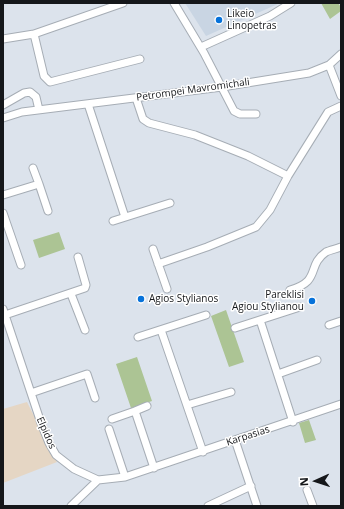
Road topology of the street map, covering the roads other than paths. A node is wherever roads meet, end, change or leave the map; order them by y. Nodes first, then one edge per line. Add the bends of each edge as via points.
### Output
1 (123, 3) edge
2 (174, 3) edge
3 (291, 3) edge
4 (111, 6) edge
5 (34, 34) junction
6 (4, 39) edge
7 (200, 47) junction
8 (341, 54) edge
9 (140, 59) dead end
10 (329, 65) junction
11 (222, 87) junction
12 (341, 96) edge
13 (136, 98) junction
14 (88, 104) junction
15 (3, 105) edge
16 (341, 106) edge
17 (39, 110) junction
18 (256, 114) dead end
19 (3, 118) edge
20 (34, 168) dead end
21 (288, 176) junction
22 (39, 184) junction
23 (3, 195) edge
24 (170, 203) dead end
25 (48, 210) dead end
26 (3, 213) edge
27 (125, 217) junction
28 (113, 221) dead end
29 (341, 247) edge
30 (153, 248) dead end
31 (78, 257) dead end
32 (158, 264) junction
33 (21, 265) dead end
34 (167, 288) dead end
35 (290, 290) dead end
36 (71, 294) junction
37 (300, 307) dead end
38 (4, 312) edge
39 (206, 315) dead end
40 (260, 320) junction
41 (341, 320) edge
42 (330, 325) dead end
43 (235, 328) dead end
44 (85, 330) dead end
45 (161, 330) junction
46 (138, 337) dead end
47 (317, 360) dead end
48 (278, 374) junction
49 (231, 392) dead end
50 (32, 393) junction
51 (95, 398) dead end
52 (341, 404) edge
53 (187, 405) junction
54 (147, 406) dead end
55 (135, 411) junction
56 (112, 419) dead end
57 (294, 422) junction
58 (109, 429) dead end
59 (235, 440) junction
60 (203, 452) junction
61 (154, 468) junction
62 (125, 477) junction
63 (98, 480) junction
64 (251, 486) junction
65 (307, 490) dead end
66 (71, 506) edge
67 (208, 506) edge
68 (256, 506) edge
69 (313, 506) edge

1 - 4 street
2 - 7 street
3 - 7 street via 270,16
4 - 5 street
5 - 6 street
5 - 9 street via 44,76 50,82
7 - 11 street
8 - 10 street, Petrompei Mavromichali
10 - 11 street, Petrompei Mavromichali via 309,73
10 - 12 street
11 - 13 street, Petrompei Mavromichali
11 - 18 street via 234,111 240,114
13 - 14 street, Petrompei Mavromichali
13 - 21 street via 143,119 149,123 195,134
14 - 17 street, Petrompei Mavromichali
14 - 27 street
15 - 17 street via 30,92 36,97
16 - 21 street via 328,112
17 - 19 street
20 - 22 street
21 - 32 street via 270,210 256,227
22 - 23 street
22 - 25 street
24 - 27 street
26 - 33 street
27 - 28 street
29 - 35 street via 326,252 317,262 308,282
30 - 32 street
31 - 36 street via 86,285 85,288
32 - 34 street
36 - 38 street
36 - 44 street
37 - 40 street
38 - 50 street, Elpidos
39 - 45 street
40 - 43 street
40 - 48 street
41 - 42 street
45 - 46 street
45 - 53 street
47 - 48 street
48 - 57 street
49 - 53 street
50 - 51 street via 87,374
50 - 63 street, Elpidos via 49,443 56,454 74,469
52 - 57 street, Karpasias
53 - 60 street
54 - 55 street
55 - 56 street
55 - 61 street
57 - 59 street, Karpasias
58 - 62 street
59 - 60 street, Karpasias
59 - 64 street
60 - 61 street, Karpasias
61 - 62 street
62 - 63 street
63 - 66 street
64 - 67 street
64 - 68 street
65 - 69 street

